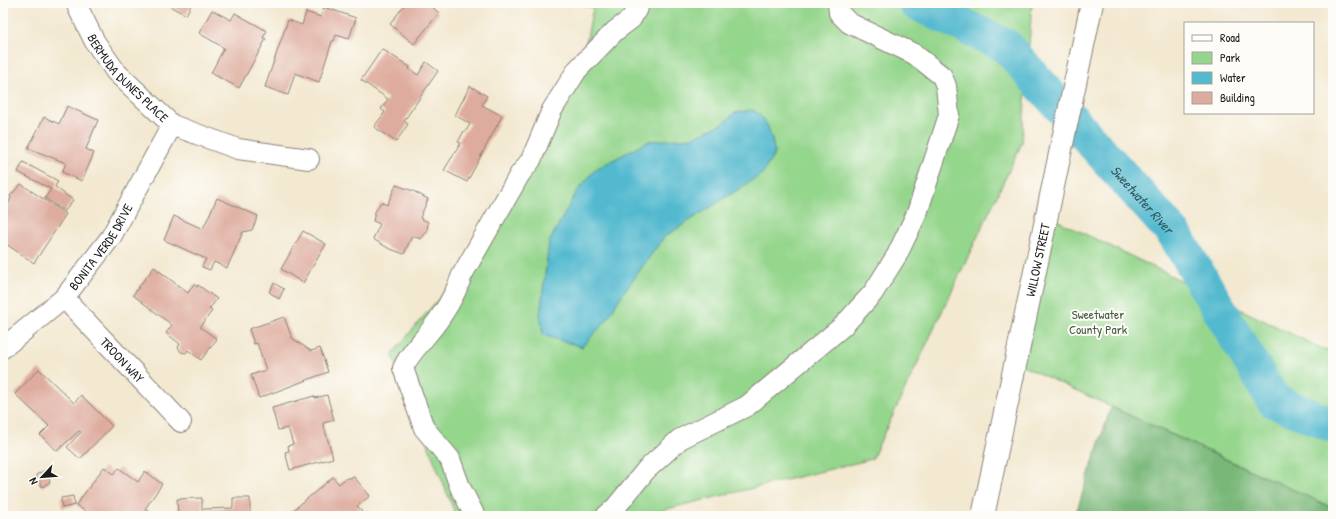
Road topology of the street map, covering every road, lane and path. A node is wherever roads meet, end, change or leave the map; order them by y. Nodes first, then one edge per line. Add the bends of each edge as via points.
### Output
1 (640, 3) edge
2 (838, 3) edge
3 (1092, 3) edge
4 (78, 8) dead end
5 (172, 125) junction
6 (309, 159) dead end
7 (64, 298) junction
8 (3, 348) edge
9 (181, 422) dead end
10 (475, 516) edge
11 (606, 516) edge
12 (984, 516) edge

1 - 10 street via 631,19 615,31 577,70 552,110 531,160 520,174 462,275 456,293 438,322 403,368 424,428 450,459 460,487
2 - 11 street via 840,13 849,23 914,54 942,76 946,86 949,115 917,213 897,255 873,293 843,326 747,406 680,440 646,470
3 - 12 main road, WILLOW STREET
4 - 5 street, BERMUDA DUNES PLACE via 95,42 116,72
5 - 6 street, BERMUDA DUNES PLACE via 238,149
5 - 7 street, BONITA VERDE DRIVE via 111,237
7 - 8 street, BONITA VERDE DRIVE
7 - 9 street, TROON WAY

